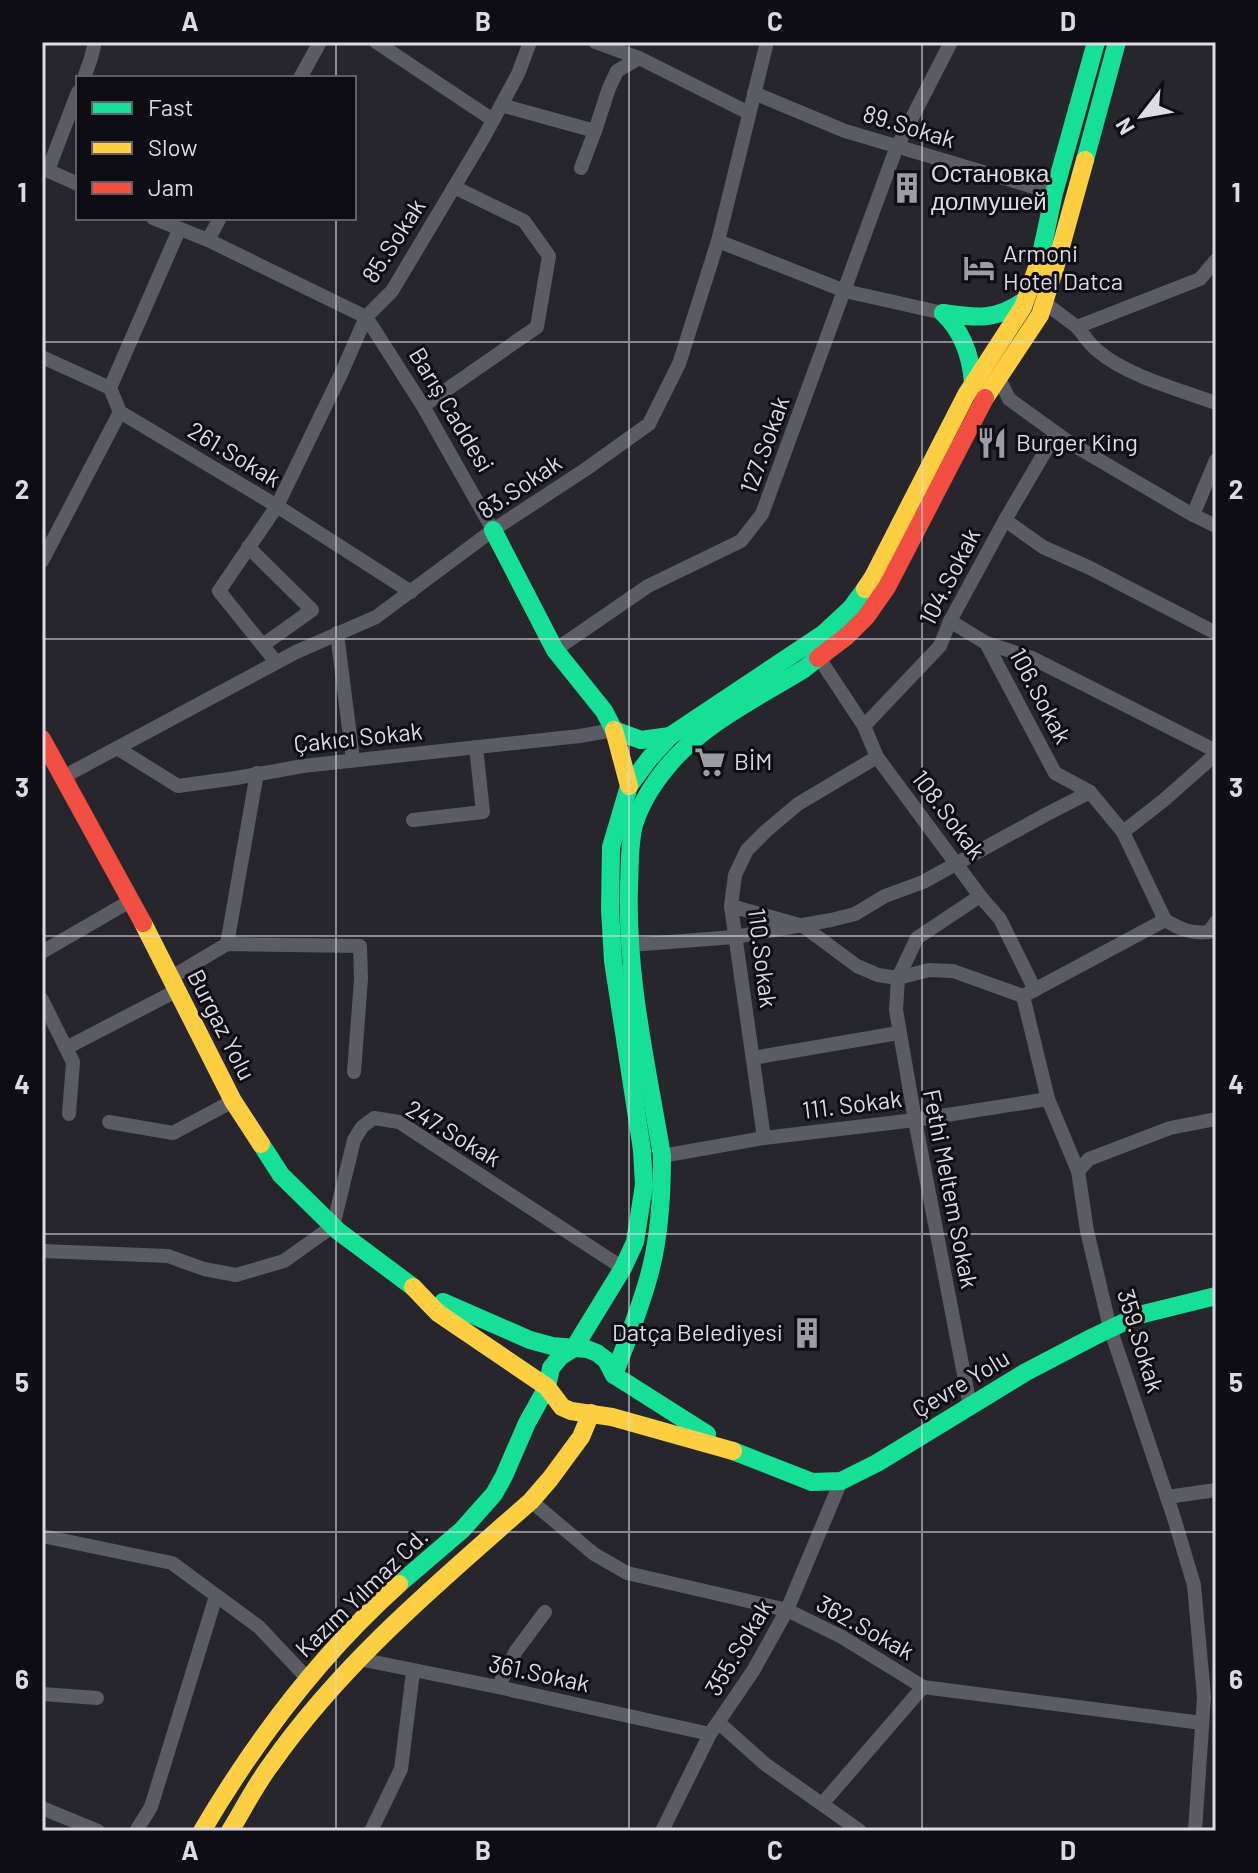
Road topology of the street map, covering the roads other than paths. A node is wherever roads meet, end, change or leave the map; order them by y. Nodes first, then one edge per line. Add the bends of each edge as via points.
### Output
1 (95, 42) edge
2 (320, 42) edge
3 (376, 42) edge
4 (530, 42) edge
5 (595, 42) edge
6 (767, 42) edge
7 (951, 42) edge
8 (1096, 42) edge
9 (1117, 42) edge
10 (639, 58) junction
11 (85, 76) edge
12 (301, 76) edge
13 (754, 93) junction
14 (76, 97) edge
15 (501, 105) junction
16 (749, 113) junction
17 (493, 120) junction
18 (595, 131) junction
19 (897, 146) junction
20 (581, 168) dead end
21 (45, 169) edge
22 (76, 183) edge
23 (454, 187) junction
24 (1054, 193) junction
25 (157, 220) edge
26 (219, 220) edge
27 (179, 230) junction
28 (208, 240) junction
29 (718, 241) junction
30 (1216, 260) edge
31 (845, 291) junction
32 (1036, 300) junction
33 (943, 313) junction
34 (366, 317) junction
35 (1077, 327) junction
36 (42, 357) edge
37 (999, 378) junction
38 (973, 383) junction
39 (110, 388) junction
40 (1216, 403) edge
41 (423, 406) junction
42 (120, 412) junction
43 (1056, 433) junction
44 (1216, 460) edge
45 (277, 506) junction
46 (1193, 515) junction
47 (1005, 520) junction
48 (1216, 526) edge
49 (493, 530) junction
50 (248, 547) junction
51 (42, 561) edge
52 (411, 592) junction
53 (950, 621) junction
54 (337, 633) junction
55 (1216, 633) edge
56 (986, 643) junction
57 (263, 645) junction
58 (555, 650) junction
59 (819, 658) junction
60 (276, 662) junction
61 (864, 726) junction
62 (614, 730) junction
63 (670, 736) junction
64 (42, 739) edge
65 (476, 747) junction
66 (117, 748) junction
67 (1216, 753) edge
68 (877, 757) junction
69 (353, 760) junction
70 (257, 773) junction
71 (63, 777) junction
72 (629, 786) junction
73 (1090, 792) junction
74 (413, 820) dead end
75 (1123, 832) junction
76 (957, 863) junction
77 (980, 896) junction
78 (132, 900) junction
79 (731, 906) junction
80 (1165, 920) junction
81 (1216, 922) edge
82 (803, 926) junction
83 (735, 937) junction
84 (227, 944) junction
85 (630, 945) junction
86 (42, 952) edge
87 (898, 978) junction
88 (173, 984) junction
89 (1029, 993) junction
90 (42, 1000) edge
91 (898, 1033) junction
92 (66, 1048) junction
93 (753, 1058) junction
94 (354, 1072) dead end
95 (1048, 1099) junction
96 (233, 1101) junction
97 (69, 1114) dead end
98 (1216, 1119) edge
99 (915, 1120) junction
100 (109, 1122) dead end
101 (764, 1138) junction
102 (662, 1156) junction
103 (1078, 1171) junction
104 (333, 1226) junction
105 (42, 1251) edge
106 (623, 1268) junction
107 (413, 1287) junction
108 (1216, 1296) edge
109 (1110, 1328) junction
110 (574, 1348) junction
111 (547, 1387) junction
112 (611, 1388) junction
113 (970, 1406) junction
114 (591, 1413) junction
115 (733, 1451) junction
116 (841, 1481) junction
117 (1216, 1490) edge
118 (1167, 1497) junction
119 (531, 1501) junction
120 (42, 1536) edge
121 (216, 1596) junction
122 (787, 1610) junction
123 (545, 1612) dead end
124 (359, 1659) junction
125 (413, 1672) junction
126 (308, 1679) junction
127 (498, 1687) junction
128 (923, 1687) junction
129 (42, 1694) edge
130 (97, 1698) dead end
131 (1202, 1723) junction
132 (715, 1728) junction
133 (822, 1804) junction
134 (42, 1808) edge
135 (98, 1831) edge
136 (136, 1831) edge
137 (202, 1831) edge
138 (230, 1831) edge
139 (371, 1831) edge
140 (662, 1831) edge
141 (860, 1831) edge
142 (1195, 1831) edge

1 - 11 street
2 - 12 street
3 - 17 street
4 - 15 street, 85.Sokak
5 - 10 street
6 - 13 street, 83.Sokak
7 - 19 street, 127.Sokak
8 - 24 main road
9 - 32 main road
10 - 16 street
10 - 18 street via 617,71
13 - 16 street, 83.Sokak
13 - 19 street, 89.Sokak via 845,131
14 - 21 street
15 - 17 street, 85.Sokak
15 - 18 street
16 - 29 street, 83.Sokak
17 - 23 street, 85.Sokak
18 - 20 street
19 - 24 street, 89.Sokak
19 - 31 street, 127.Sokak
21 - 22 street
23 - 34 street, 85.Sokak via 392,291
23 - 41 street via 524,221 549,256 537,327
24 - 32 main road
25 - 27 street
26 - 28 street
27 - 28 street
27 - 39 street
28 - 34 street
29 - 31 street
29 - 49 street, 83.Sokak via 679,364 649,424
30 - 35 street via 1200,279
31 - 33 street
31 - 58 street, 127.Sokak via 762,514 741,541 648,586
32 - 33 main road via 994,317
32 - 35 street
32 - 37 main road via 1040,315
32 - 38 main road via 1023,307
33 - 38 main road via 961,338
34 - 41 street, Barış Caddesi
34 - 45 street, 85.Sokak
35 - 40 street via 1099,352 1121,366
36 - 39 street
37 - 43 street via 1009,399
37 - 59 main road via 878,601
38 - 63 main road via 873,577 851,608 823,634
39 - 42 street
41 - 49 street, Barış Caddesi
42 - 45 street, 261.Sokak
42 - 51 street
43 - 46 street
43 - 47 street, 104.Sokak
44 - 46 street
45 - 50 street, 85.Sokak
45 - 52 street, 261.Sokak
46 - 48 street
47 - 53 street, 104.Sokak
47 - 55 street via 1043,547
49 - 52 street, 83.Sokak
49 - 58 main road, Barış Caddesi
50 - 57 street, 85.Sokak via 219,591
50 - 57 street via 312,610
52 - 54 street, 83.Sokak via 376,617
53 - 56 street
53 - 61 street, 104.Sokak via 940,646
54 - 60 street, 83.Sokak
54 - 69 street
56 - 67 street via 1032,658
56 - 73 street, 106.Sokak via 1055,773
57 - 60 street
58 - 62 main road, Barış Caddesi
59 - 61 street, 108.Sokak
59 - 85 main road via 707,729 649,792 634,825
60 - 66 street, 83.Sokak
61 - 68 street, 108.Sokak
62 - 63 main road via 648,741
62 - 65 street, Çakıcı Sokak
62 - 72 main road, Barış Caddesi
63 - 72 main road
64 - 71 main road, Burgaz Yolu
65 - 69 street, Çakıcı Sokak
65 - 74 street via 483,812
66 - 70 street, Çakıcı Sokak via 178,786
66 - 71 street, 83.Sokak
67 - 75 street
68 - 76 street, 108.Sokak
68 - 79 street, 110.Sokak via 798,804 747,850 735,875
69 - 70 street, Çakıcı Sokak
70 - 84 street
71 - 78 main road, Burgaz Yolu
72 - 106 main road via 611,847 610,909 644,1185 635,1242
73 - 75 street, 106.Sokak
73 - 76 street
75 - 80 street, 106.Sokak
76 - 77 street, 108.Sokak
76 - 82 street via 855,914
77 - 87 street, 108.Sokak via 917,938
77 - 89 street, 359.Sokak via 1000,919
78 - 86 street
78 - 88 main road, Burgaz Yolu
79 - 82 street
79 - 83 street, 110.Sokak
80 - 81 street via 1196,933 1209,932
80 - 89 street
82 - 83 street
82 - 87 street via 857,966
83 - 85 street
83 - 93 street, 110.Sokak
84 - 88 street
84 - 94 street via 360,946
85 - 102 main road
87 - 89 street via 929,970 953,971
87 - 91 street, Fethi Meltem Sokak
88 - 92 street
88 - 96 main road, Burgaz Yolu
89 - 95 street, 359.Sokak
90 - 92 street
91 - 93 street
91 - 99 street, Fethi Meltem Sokak
92 - 97 street via 73,1062
93 - 101 street, 110.Sokak
95 - 99 street, 111. Sokak
95 - 103 street, 359.Sokak
96 - 100 street via 173,1133
96 - 104 main road, Burgaz Yolu via 281,1175
98 - 103 street via 1170,1128 1089,1159
99 - 101 street, 111. Sokak
99 - 113 street, Fethi Meltem Sokak
101 - 102 street, 111. Sokak
102 - 112 main road via 651,1268
103 - 109 street, 359.Sokak
104 - 105 street via 284,1261 236,1275 168,1256
104 - 106 street, 247.Sokak via 354,1140 374,1118 399,1122
104 - 107 main road, Burgaz Yolu
106 - 110 main road
107 - 110 main road via 530,1340
107 - 111 main road via 438,1313
108 - 109 main road, Çevre Yolu via 1139,1315
109 - 113 main road, Çevre Yolu
109 - 118 street, 359.Sokak
110 - 111 main road via 557,1359
110 - 112 main road via 606,1360
111 - 114 main road via 562,1407
111 - 126 main road, Kazım Yılmaz Cd. via 502,1483 486,1505 382,1600
112 - 114 main road
112 - 115 main road via 634,1389
113 - 116 main road, Çevre Yolu
114 - 115 main road
114 - 119 main road, Kazım Yılmaz Cd. via 581,1437
115 - 116 main road via 812,1482
116 - 122 street, 355.Sokak
117 - 118 street
118 - 131 street, 359.Sokak via 1194,1585
119 - 122 street, 362.Sokak via 594,1554 627,1573
119 - 124 main road, Kazım Yılmaz Cd.
120 - 121 street via 172,1563
121 - 126 street via 259,1627
121 - 136 street via 151,1807
122 - 128 street, 362.Sokak
122 - 132 street, 355.Sokak
123 - 127 street
124 - 125 street, 361.Sokak
124 - 138 main road, Kazım Yılmaz Cd. via 277,1755
125 - 127 street, 361.Sokak
125 - 139 street via 401,1769
126 - 137 main road, Kazım Yılmaz Cd. via 258,1742
127 - 132 street, 361.Sokak
128 - 131 street, 362.Sokak
128 - 133 street
129 - 130 street
131 - 142 street, 359.Sokak
132 - 133 street, 361.Sokak
132 - 140 street, 355.Sokak
133 - 141 street, 361.Sokak
134 - 135 street

